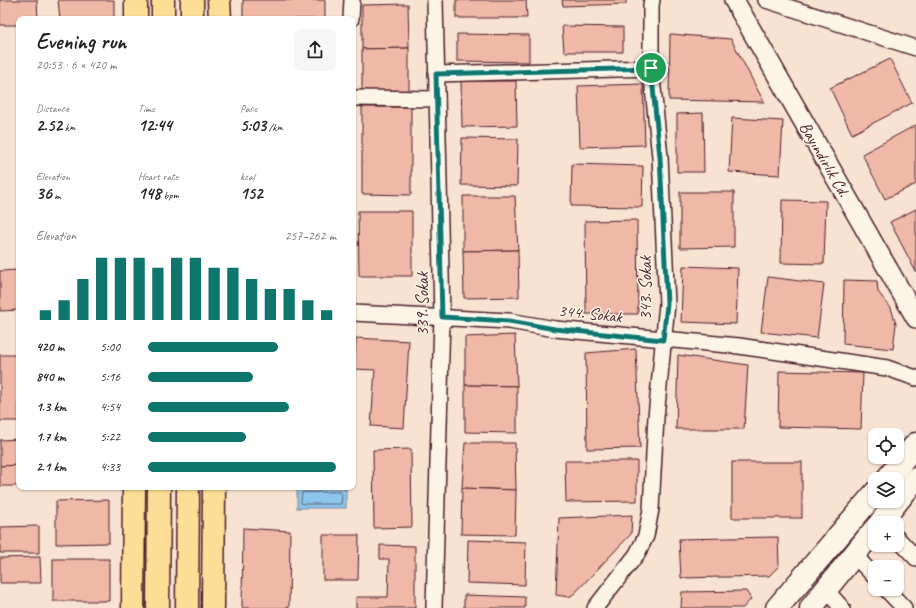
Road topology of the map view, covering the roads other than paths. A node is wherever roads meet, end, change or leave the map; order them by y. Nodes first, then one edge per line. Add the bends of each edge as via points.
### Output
1 (136, 0) edge
2 (163, 0) edge
3 (192, 0) edge
4 (219, 0) edge
5 (352, 0) edge
6 (435, 0) edge
7 (652, 0) edge
8 (734, 0) edge
9 (766, 0) edge
10 (136, 16) edge
11 (163, 16) edge
12 (192, 16) edge
13 (220, 16) edge
14 (351, 16) edge
15 (916, 48) edge
16 (651, 68) junction
17 (436, 74) junction
18 (356, 98) edge
19 (437, 99) junction
20 (356, 312) edge
21 (442, 317) junction
22 (916, 318) edge
23 (663, 340) junction
24 (916, 378) edge
25 (916, 444) edge
26 (892, 472) edge
27 (915, 482) edge
28 (134, 490) edge
29 (159, 490) edge
30 (188, 490) edge
31 (214, 490) edge
32 (868, 501) edge
33 (886, 516) edge
34 (868, 538) edge
35 (904, 545) edge
36 (854, 555) junction
37 (916, 558) edge
38 (868, 570) edge
39 (826, 590) junction
40 (893, 596) edge
41 (133, 608) edge
42 (158, 608) edge
43 (187, 608) edge
44 (213, 608) edge
45 (434, 608) edge
46 (595, 608) edge
47 (777, 608) edge
48 (812, 608) edge
49 (842, 608) edge
50 (904, 608) edge

1 - 10 highway
2 - 11 highway
3 - 12 highway
4 - 13 highway
5 - 14 street
6 - 17 street, 339. Sokak
7 - 16 street, 343. Sokak
8 - 22 street, Bayındırlık Cd.
9 - 15 street
16 - 17 street
16 - 23 street, 343. Sokak via 660,157 666,296
17 - 19 street, 339. Sokak
18 - 19 street
19 - 21 street, 339. Sokak
20 - 21 street, 344. Sokak
21 - 23 street, 344. Sokak via 509,321 555,329
21 - 45 street, 339. Sokak
23 - 24 street, 344. Sokak via 739,346 887,368
23 - 46 street, 343. Sokak via 651,509 646,536 637,554
25 - 26 main road
27 - 33 main road
28 - 41 highway
29 - 42 highway
30 - 43 highway
31 - 44 highway
32 - 47 main road
34 - 36 main road
35 - 37 street
36 - 38 street
36 - 39 main road
39 - 48 main road
39 - 49 street
40 - 50 street

